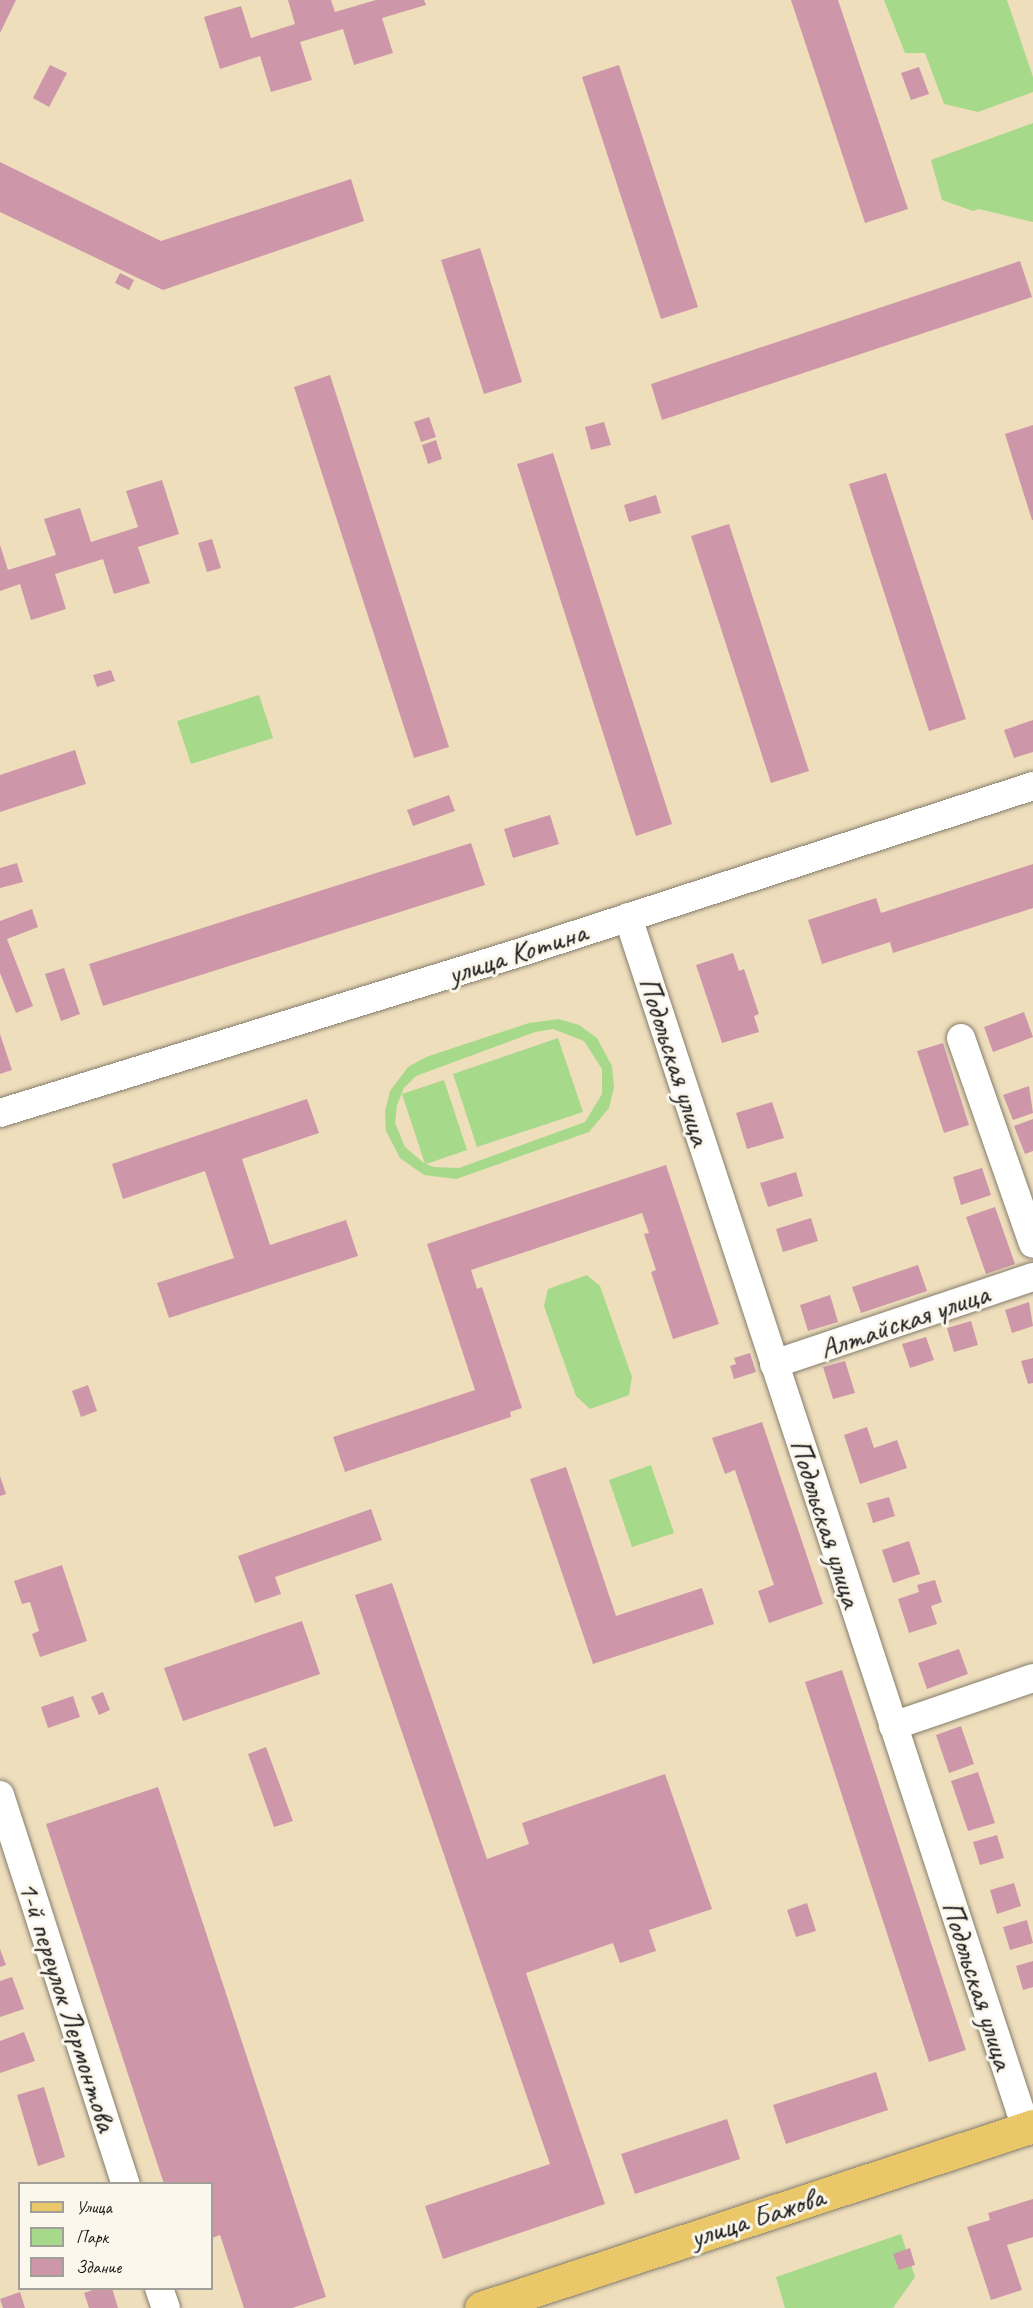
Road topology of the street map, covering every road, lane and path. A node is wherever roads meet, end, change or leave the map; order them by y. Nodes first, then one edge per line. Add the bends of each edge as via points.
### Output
1 (1033, 786) edge
2 (628, 917) junction
3 (961, 1038) dead end
4 (0, 1113) edge
5 (1033, 1244) edge
6 (1033, 1277) edge
7 (774, 1364) junction
8 (1033, 1678) edge
9 (893, 1726) junction
10 (0, 1795) edge
11 (1030, 2127) edge
12 (125, 2182) edge
13 (159, 2290) edge
14 (166, 2308) edge
15 (481, 2308) edge

1 - 2 street, улица Котина
2 - 4 street, улица Котина
2 - 7 street, Подольская улица
3 - 5 street
6 - 7 street, Алтайская улица
7 - 9 street, Подольская улица
8 - 9 street
9 - 11 street, Подольская улица
10 - 12 street, 1-й переулок Лермонтова
11 - 15 main road, улица Бажова
13 - 14 street

